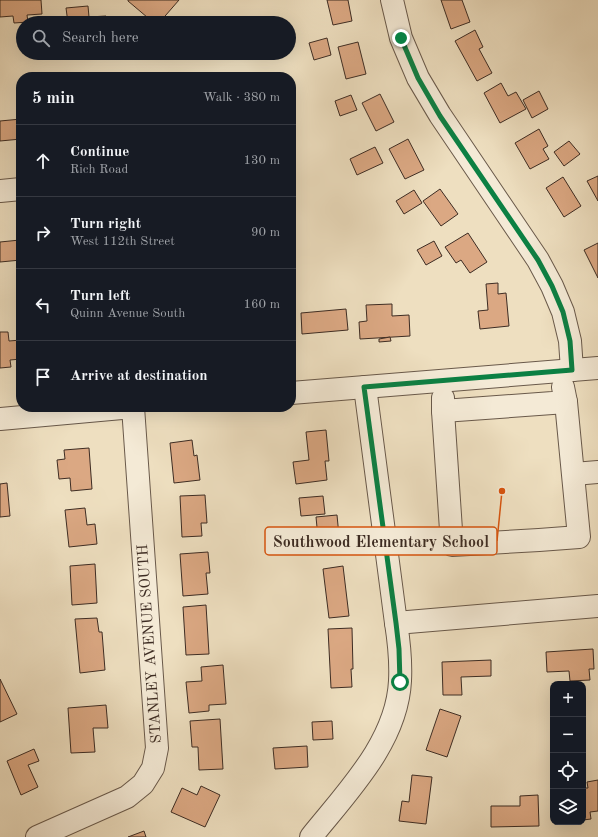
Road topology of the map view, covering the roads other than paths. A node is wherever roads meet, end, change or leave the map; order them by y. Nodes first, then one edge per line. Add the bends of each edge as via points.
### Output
1 (392, 0) edge
2 (16, 189) edge
3 (0, 191) edge
4 (598, 368) edge
5 (567, 371) junction
6 (441, 381) junction
7 (364, 387) junction
8 (296, 393) edge
9 (566, 402) junction
10 (444, 411) junction
11 (73, 412) edge
12 (133, 412) edge
13 (0, 418) edge
14 (598, 472) edge
15 (574, 474) junction
16 (598, 606) edge
17 (396, 623) junction
18 (37, 837) edge
19 (311, 837) edge

1 - 5 street via 401,38 418,78 440,116 538,260 552,286 563,312 570,341
2 - 3 street
4 - 5 street
5 - 6 street
5 - 9 street
6 - 7 street
6 - 10 street
7 - 8 street
7 - 17 street
9 - 10 street
9 - 15 street
10 - 15 street via 452,545 580,536
11 - 13 street
12 - 18 street, STANLEY AVENUE SOUTH via 157,748 153,768 143,784 127,797
14 - 15 street
16 - 17 street
17 - 19 street via 400,682 394,714 381,745 364,772

